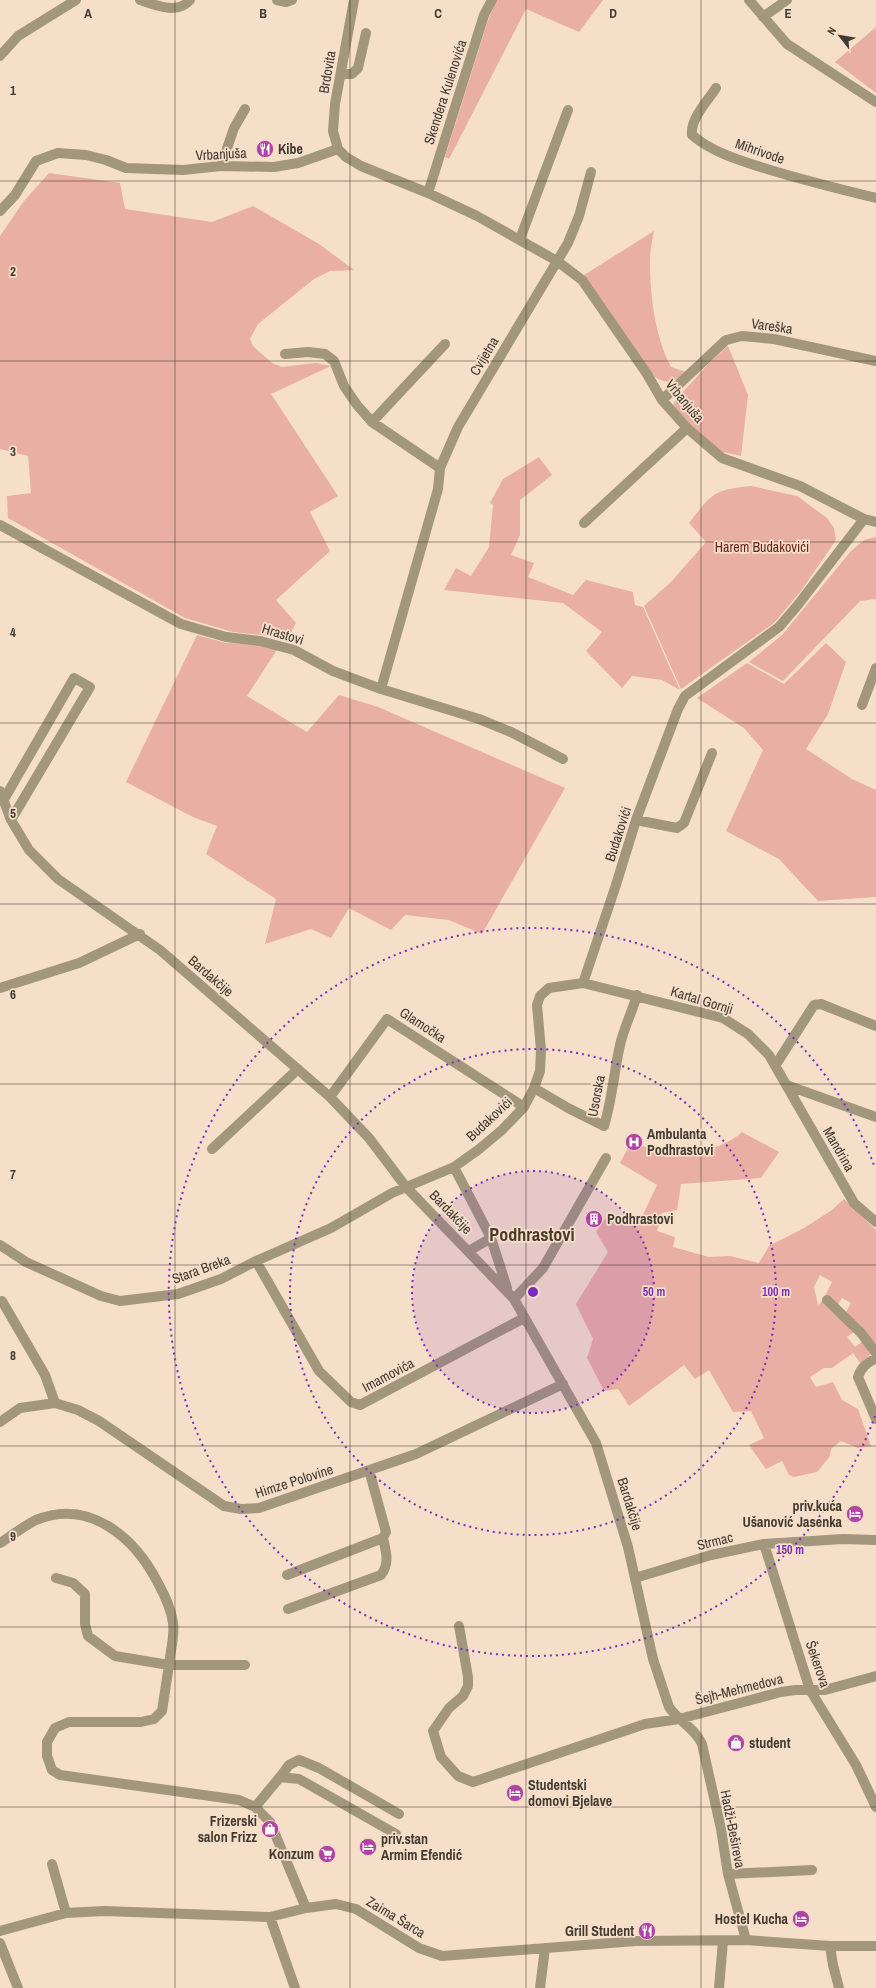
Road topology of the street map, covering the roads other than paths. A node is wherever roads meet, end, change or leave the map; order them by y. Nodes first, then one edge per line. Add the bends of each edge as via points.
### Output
1 (76, 0) edge
2 (140, 0) edge
3 (190, 0) edge
4 (277, 0) edge
5 (292, 0) edge
6 (354, 0) edge
7 (492, 0) edge
8 (749, 0) edge
9 (787, 0) edge
10 (763, 18) junction
11 (366, 33) dead end
12 (0, 56) edge
13 (341, 74) junction
14 (716, 88) dead end
15 (876, 102) edge
16 (245, 109) dead end
17 (568, 110) dead end
18 (338, 148) junction
19 (221, 166) junction
20 (591, 172) dead end
21 (428, 193) junction
22 (876, 198) edge
23 (0, 211) edge
24 (520, 239) junction
25 (557, 261) junction
26 (445, 344) dead end
27 (285, 354) dead end
28 (876, 361) edge
29 (662, 400) junction
30 (372, 422) junction
31 (687, 428) junction
32 (440, 468) junction
33 (864, 519) junction
34 (876, 522) edge
35 (584, 523) dead end
36 (0, 525) edge
37 (876, 668) edge
38 (381, 689) junction
39 (862, 705) dead end
40 (712, 753) dead end
41 (564, 759) dead end
42 (2, 796) edge
43 (11, 820) junction
44 (636, 820) junction
45 (140, 934) junction
46 (583, 983) junction
47 (0, 988) edge
48 (637, 995) junction
49 (876, 1026) edge
50 (775, 1066) junction
51 (298, 1069) junction
52 (786, 1085) junction
53 (534, 1088) junction
54 (330, 1097) junction
55 (524, 1107) junction
56 (876, 1117) edge
57 (212, 1149) dead end
58 (606, 1158) dead end
59 (454, 1167) junction
60 (406, 1187) junction
61 (876, 1222) edge
62 (491, 1238) junction
63 (0, 1245) edge
64 (469, 1251) junction
65 (256, 1261) junction
66 (511, 1296) junction
67 (828, 1300) dead end
68 (2, 1301) dead end
69 (524, 1318) junction
70 (876, 1353) edge
71 (876, 1358) edge
72 (564, 1384) junction
73 (55, 1403) junction
74 (876, 1419) edge
75 (0, 1422) edge
76 (369, 1470) junction
77 (382, 1538) junction
78 (876, 1540) edge
79 (0, 1543) edge
80 (764, 1544) junction
81 (287, 1575) dead end
82 (56, 1578) dead end
83 (635, 1578) junction
84 (288, 1609) dead end
85 (459, 1626) dead end
86 (169, 1665) junction
87 (245, 1665) dead end
88 (876, 1676) edge
89 (810, 1690) junction
90 (679, 1719) junction
91 (689, 1727) joint
92 (280, 1777) junction
93 (255, 1807) junction
94 (876, 1807) edge
95 (399, 1814) dead end
96 (396, 1834) dead end
97 (52, 1864) dead end
98 (812, 1870) dead end
99 (728, 1874) junction
100 (306, 1908) junction
101 (66, 1913) junction
102 (270, 1917) junction
103 (0, 1931) edge
104 (746, 1940) junction
105 (723, 1941) junction
106 (0, 1943) edge
107 (830, 1946) junction
108 (876, 1946) edge
109 (545, 1948) junction
110 (18, 1988) edge
111 (295, 1988) edge
112 (540, 1988) edge
113 (718, 1988) edge
114 (839, 1988) edge

1 - 12 street via 18,36
2 - 3 street via 175,8 187,4
4 - 5 street
6 - 13 street, Brdovita
7 - 21 street, Skendera Kulenovića via 484,15
8 - 10 street
9 - 10 street
10 - 15 street via 788,44
11 - 13 street via 358,68 352,74
13 - 18 street, Brdovita via 335,104 334,131
14 - 22 street, Mihrivode via 692,128 692,135 702,143 750,163 809,182
16 - 19 street via 234,128
17 - 24 street
18 - 19 street, Vrbanjuša via 298,163 274,167
18 - 21 street, Vrbanjuša via 346,157 361,166
19 - 23 street, Vrbanjuša via 183,170 126,168 86,154 58,153 36,161 15,195
20 - 25 street, Cvijetna via 579,216
21 - 24 street, Vrbanjuša
24 - 25 street, Vrbanjuša
25 - 29 street, Vrbanjuša via 582,280
25 - 32 street, Cvijetna via 458,427
26 - 30 street
27 - 30 street via 326,354 334,361 344,386
28 - 29 street, Vareška via 774,339 742,336 726,340
29 - 31 street, Vrbanjuša
30 - 32 street
31 - 33 street, Vrbanjuša via 722,458 800,486
31 - 35 street
32 - 38 street, Cvijetna via 438,489
33 - 34 street, Vrbanjuša
33 - 44 street, Budakovići via 779,627 685,696 678,708
36 - 38 street, Hrastovi via 181,624 226,637 260,640 294,650 333,671
37 - 39 street
38 - 41 street, Hrastovi via 479,719
40 - 44 street via 684,823 677,828
42 - 43 street, Bardakčije
42 - 43 street via 74,678 90,687
43 - 45 street, Bardakčije via 29,850 58,878
44 - 46 street, Budakovići
45 - 47 street via 80,963
45 - 51 street, Bardakčije
46 - 48 street, Kartal Gornji
46 - 53 street, Budakovići via 549,988 540,996 537,1005 540,1071
48 - 50 street, Kartal Gornji via 730,1021 762,1047
48 - 53 street, Usorska via 621,1043 604,1126
49 - 50 street via 821,1004 814,1005
50 - 52 street, Kartal Gornji
51 - 54 street, Bardakčije
51 - 57 street
52 - 56 street
52 - 61 street, Mandrina via 854,1203
53 - 55 street, Budakovići
54 - 55 street, Glamočka via 387,1019
54 - 60 street, Bardakčije via 369,1138
55 - 59 street, Budakovići via 502,1130
58 - 66 street via 543,1268
59 - 60 street, Bardakčije
59 - 62 street, Bardakčije
60 - 64 street, Bardakčije
60 - 65 street, Stara Breka via 331,1228
62 - 64 street
62 - 66 street, Bardakčije
63 - 65 street, Stara Breka via 26,1262 101,1296 120,1301 178,1294 221,1279
64 - 66 street, Bardakčije
65 - 69 street, Imamovića via 319,1371 351,1402 360,1405
66 - 69 street, Bardakčije
67 - 70 street via 861,1333
68 - 73 street via 45,1375
69 - 72 street, Bardakčije
71 - 74 street via 860,1370 858,1377
72 - 76 street, Himze Polovine via 416,1454
72 - 83 street, Bardakčije via 596,1443
73 - 75 street, Himze Polovine via 20,1408
73 - 76 street, Himze Polovine via 78,1410 99,1421 224,1506 241,1509 259,1508
76 - 77 street via 386,1532
77 - 81 street
77 - 84 street via 387,1560 386,1568 381,1575
78 - 80 street, Strmac via 843,1539
79 - 86 street via 36,1520 60,1515 86,1516 112,1527 136,1548 153,1572 168,1603 173,1624
80 - 83 street, Strmac via 711,1555
80 - 89 street, Šekerova
82 - 86 street via 73,1583 84,1594 88,1636 98,1644 115,1656
83 - 90 street, Bardakčije via 658,1676 668,1707
85 - 90 street, Šejh-Mehmedova via 468,1686 464,1696 449,1708 433,1731 441,1757 458,1776 473,1782 645,1724
86 - 87 street
86 - 93 street via 162,1711 154,1719 141,1722 69,1722 55,1728 47,1742 47,1756 52,1770 60,1775 239,1800
88 - 89 street, Šejh-Mehmedova via 837,1687
89 - 90 street, Šejh-Mehmedova via 781,1692
89 - 94 street, Šekerova via 856,1766
90 - 91 street, Bardakčije
91 - 99 street, Hadži-Bešireva via 698,1736 706,1760
92 - 93 street
92 - 95 street via 289,1765 299,1760
92 - 96 street via 299,1779
93 - 100 street via 270,1822
97 - 101 street
98 - 99 street
99 - 104 street, Hadži-Bešireva
100 - 102 street, Zaima Šarca
100 - 109 street, Zaima Šarca via 336,1904 356,1909 419,1948 442,1956
101 - 102 street, Zaima Šarca via 104,1911
101 - 103 street, Zaima Šarca
102 - 111 street
104 - 105 street, Zaima Šarca
104 - 107 street, Zaima Šarca
105 - 109 street, Zaima Šarca via 636,1940
105 - 113 street
106 - 110 street
107 - 108 street, Zaima Šarca
107 - 114 street
109 - 112 street

